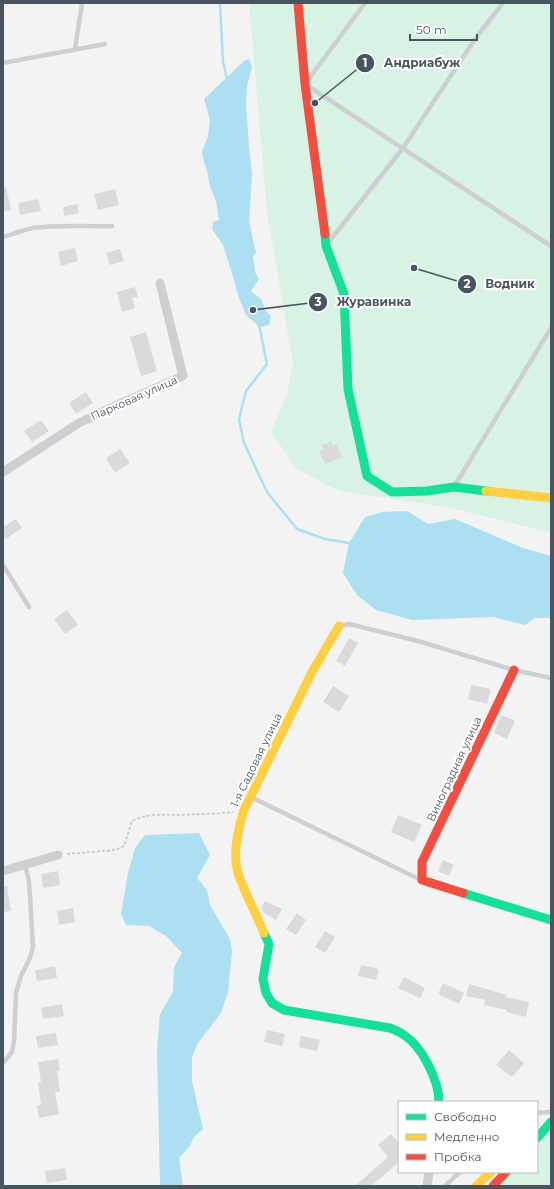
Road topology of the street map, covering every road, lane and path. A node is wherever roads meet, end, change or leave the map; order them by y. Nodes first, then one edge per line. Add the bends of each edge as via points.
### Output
1 (82, 3) edge
2 (298, 3) edge
3 (365, 3) edge
4 (503, 3) edge
5 (104, 44) dead end
6 (75, 49) junction
7 (3, 63) edge
8 (305, 84) junction
9 (403, 148) junction
10 (112, 226) dead end
11 (3, 237) edge
12 (326, 246) junction
13 (551, 246) edge
14 (160, 283) dead end
15 (551, 328) edge
16 (3, 472) edge
17 (454, 487) junction
18 (551, 498) edge
19 (3, 565) edge
20 (29, 607) dead end
21 (340, 626) joint
22 (514, 670) junction
23 (551, 678) edge
24 (251, 797) junction
25 (244, 810) junction
26 (58, 855) joint
27 (25, 864) junction
28 (3, 871) edge
29 (422, 880) junction
30 (551, 920) edge
31 (3, 1063) edge
32 (439, 1101) edge
33 (550, 1111) edge
34 (538, 1113) edge
35 (551, 1122) edge
36 (538, 1124) edge
37 (538, 1137) edge
38 (429, 1173) edge
39 (459, 1173) edge
40 (505, 1173) edge
41 (487, 1174) edge
42 (427, 1186) edge
43 (445, 1186) edge
44 (476, 1186) edge
45 (493, 1186) edge

1 - 6 lane
2 - 8 main road
3 - 8 lane
4 - 9 lane via 475,39
5 - 6 lane
6 - 7 lane
8 - 9 lane
8 - 12 main road
9 - 12 lane
9 - 13 lane
10 - 11 lane via 71,225 33,228
12 - 17 main road via 344,294 348,389 367,476 392,492
14 - 16 street, Парковая улица via 183,376 79,423
15 - 17 lane
17 - 18 main road
19 - 20 lane
21 - 22 lane via 349,624
21 - 24 main road, 1-я Садовая улица via 312,672
22 - 23 lane
22 - 29 main road, Виноградная улица via 422,862
24 - 25 main road, 1-я Садовая улица
24 - 29 lane
25 - 26 path via 138,818 132,822 124,846 115,850
25 - 32 main road, 1-я Садовая улица via 240,821 236,863 269,944 263,979 266,993 272,1003 284,1010 390,1028 405,1035 416,1046 433,1075 438,1087
26 - 27 street
27 - 28 street
27 - 31 lane via 29,881 33,947 16,993 12,1052
29 - 30 main road
33 - 34 lane
33 - 36 main road
35 - 37 main road
38 - 42 street
39 - 43 lane
40 - 45 main road
41 - 44 main road

